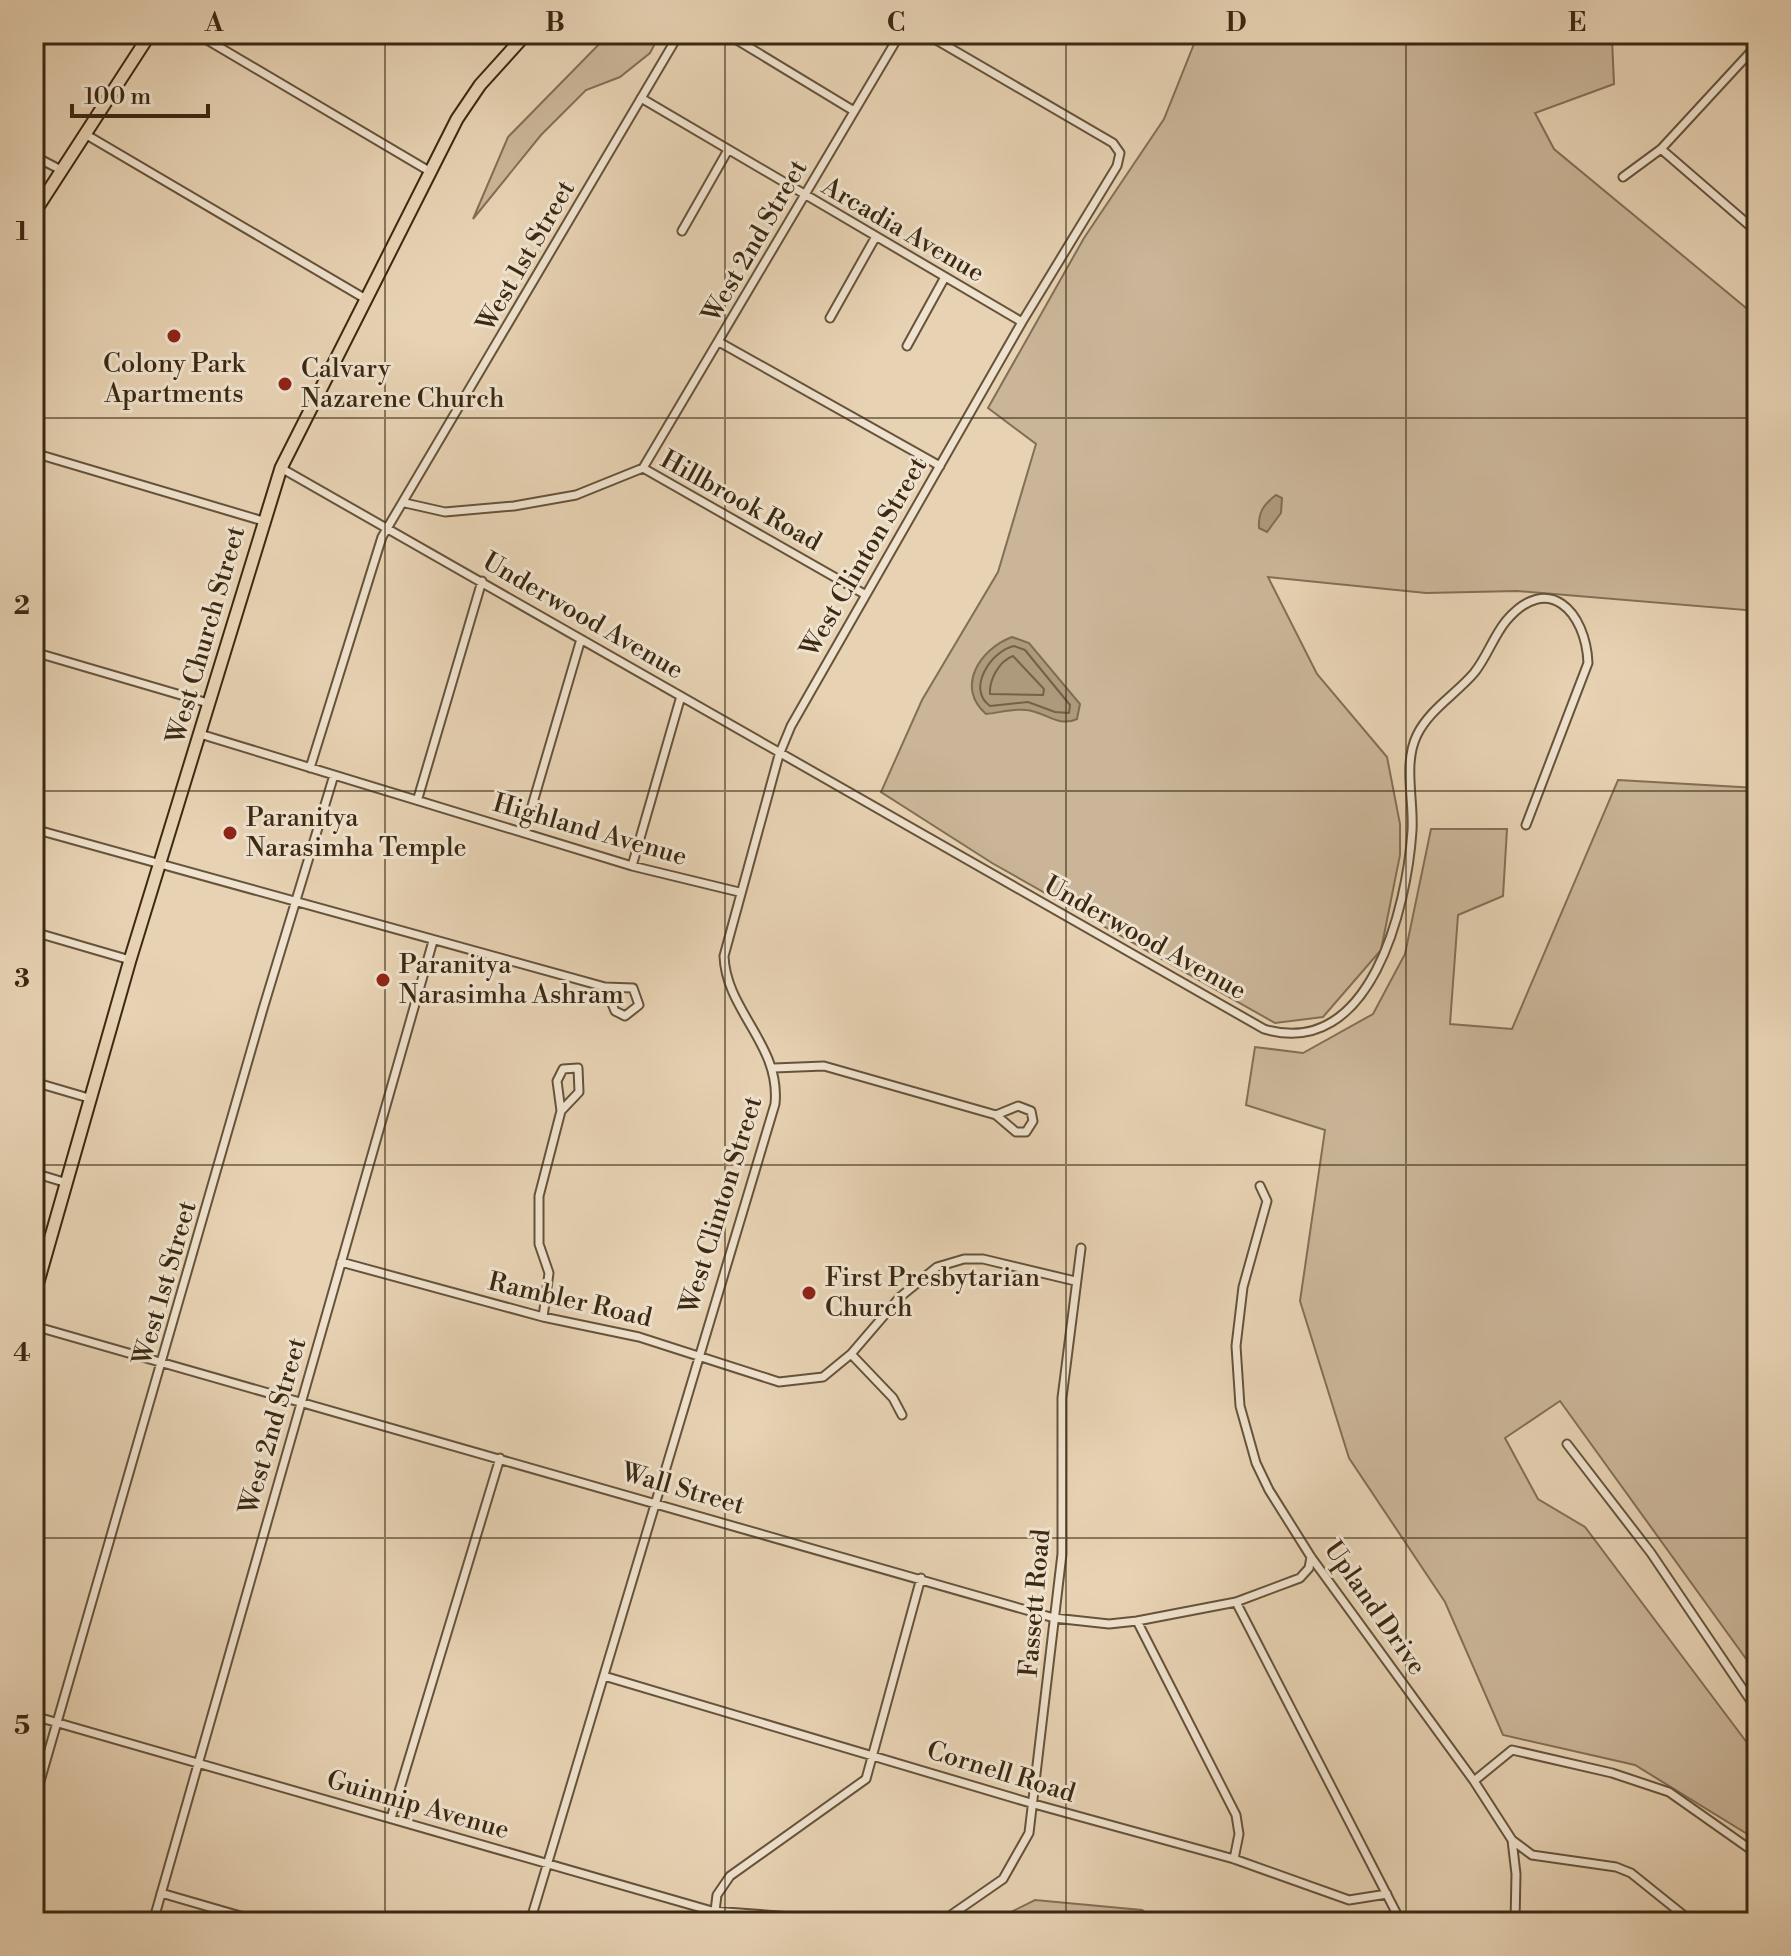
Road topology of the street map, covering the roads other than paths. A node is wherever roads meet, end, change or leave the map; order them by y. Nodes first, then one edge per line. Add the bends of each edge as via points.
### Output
1 (150, 34) edge
2 (197, 34) edge
3 (526, 34) edge
4 (679, 34) edge
5 (727, 34) edge
6 (900, 34) edge
7 (926, 34) edge
8 (1757, 45) edge
9 (641, 98) junction
10 (854, 111) junction
11 (85, 134) junction
12 (1661, 149) junction
13 (728, 150) junction
14 (34, 156) edge
15 (61, 170) junction
16 (429, 171) junction
17 (1623, 177) dead end
18 (804, 196) junction
19 (34, 213) edge
20 (682, 231) dead end
21 (1757, 232) edge
22 (875, 238) junction
23 (945, 277) junction
24 (364, 298) junction
25 (830, 318) dead end
26 (1022, 322) junction
27 (719, 342) junction
28 (907, 346) dead end
29 (34, 453) edge
30 (940, 466) junction
31 (281, 468) junction
32 (643, 468) junction
33 (405, 503) junction
34 (263, 521) junction
35 (387, 528) junction
36 (482, 581) junction
37 (866, 595) junction
38 (581, 639) junction
39 (34, 652) edge
40 (681, 696) junction
41 (208, 703) junction
42 (200, 734) junction
43 (779, 755) junction
44 (310, 768) junction
45 (334, 775) junction
46 (418, 798) junction
47 (1526, 825) dead end
48 (34, 829) edge
49 (524, 833) junction
50 (162, 864) junction
51 (632, 866) junction
52 (739, 892) junction
53 (297, 899) junction
54 (34, 932) edge
55 (433, 941) junction
56 (130, 960) junction
57 (605, 987) junction
58 (774, 1068) junction
59 (34, 1082) edge
60 (92, 1099) junction
61 (561, 1111) junction
62 (996, 1115) junction
63 (34, 1173) edge
64 (67, 1183) junction
65 (1260, 1186) dead end
66 (1081, 1248) dead end
67 (341, 1262) junction
68 (1075, 1281) junction
69 (34, 1296) edge
70 (543, 1317) junction
71 (34, 1326) edge
72 (698, 1353) junction
73 (851, 1354) junction
74 (163, 1363) junction
75 (300, 1403) junction
76 (902, 1415) dead end
77 (1567, 1444) dead end
78 (500, 1458) junction
79 (656, 1502) junction
80 (1311, 1557) junction
81 (921, 1578) junction
82 (1236, 1602) junction
83 (1054, 1618) junction
84 (1137, 1621) junction
85 (604, 1676) junction
86 (1757, 1710) edge
87 (34, 1716) edge
88 (57, 1723) junction
89 (875, 1755) junction
90 (199, 1763) junction
91 (1474, 1781) junction
92 (34, 1802) edge
93 (1034, 1804) junction
94 (391, 1818) junction
95 (1512, 1840) junction
96 (1757, 1854) edge
97 (1234, 1859) junction
98 (546, 1863) junction
99 (161, 1893) junction
100 (1387, 1894) junction
101 (712, 1911) junction
102 (793, 1917) dead end
103 (153, 1922) edge
104 (261, 1922) edge
105 (530, 1922) edge
106 (751, 1922) edge
107 (941, 1922) edge
108 (1401, 1922) edge
109 (1515, 1922) edge
110 (1692, 1922) edge

1 - 11 main road
2 - 16 street
3 - 16 main road, West Church Street via 480,85
4 - 9 street, West 1st Street
5 - 10 street
6 - 10 street, West 2nd Street
7 - 26 street, West Clinton Street via 1113,143 1120,153
8 - 12 street
9 - 13 street, Arcadia Avenue
9 - 33 street, West 1st Street
10 - 18 street, West 2nd Street
11 - 15 main road
11 - 24 street
12 - 17 street
12 - 21 street
13 - 18 street, Arcadia Avenue
13 - 20 street
14 - 15 street
15 - 19 main road
16 - 24 main road, West Church Street
18 - 22 street, Arcadia Avenue
18 - 27 street, West 2nd Street
22 - 23 street, Arcadia Avenue
22 - 25 street
23 - 26 street, Arcadia Avenue
23 - 28 street
24 - 31 main road, West Church Street
26 - 30 street, West Clinton Street
27 - 30 street
27 - 32 street, West 2nd Street
29 - 34 street
30 - 37 street, West Clinton Street
31 - 34 main road, West Church Street
31 - 35 street, Underwood Avenue
32 - 33 street, Hillbrook Road via 576,495 514,506 445,512
32 - 37 street, Hillbrook Road
33 - 35 street, West 1st Street
34 - 41 main road, West Church Street
35 - 36 street, Underwood Avenue
35 - 44 street, West 1st Street
36 - 38 street, Underwood Avenue
36 - 46 street
37 - 43 street, West Clinton Street
38 - 40 street, Underwood Avenue
38 - 49 street
39 - 41 street
40 - 43 street, Underwood Avenue
40 - 51 street
41 - 42 main road, West Church Street
42 - 44 street, Highland Avenue
42 - 50 main road, West Church Street
43 - 47 street, Underwood Avenue via 1264,1029 1280,1033 1319,1028 1343,1013 1386,953 1406,882 1413,807 1411,748 1418,732 1475,671 1505,622 1520,607 1544,598 1560,600 1578,622 1588,663
43 - 52 street, West Clinton Street
44 - 45 street, Highland Avenue
45 - 46 street, Highland Avenue
45 - 53 street, West 1st Street
46 - 49 street, Highland Avenue
48 - 50 street
49 - 51 street, Highland Avenue
50 - 53 street
50 - 56 main road, West Church Street
51 - 52 street, Highland Avenue
52 - 58 street, West Clinton Street via 725,949 725,976
53 - 55 street
53 - 74 street, West 1st Street
54 - 56 street
55 - 57 street
55 - 67 street, West 2nd Street
56 - 60 main road, West Church Street
57 - 57 street via 633,988 639,1005 625,1016 615,1011
58 - 62 street via 824,1066
58 - 72 street, West Clinton Street via 775,1104
59 - 60 street
60 - 64 main road, West Church Street
61 - 61 street via 579,1092 578,1068 563,1069 557,1081
61 - 70 street via 539,1196 539,1244 549,1273
62 - 62 street via 1016,1132 1031,1129 1031,1111 1018,1106
63 - 64 street
64 - 69 main road, West Church Street
65 - 80 street, Upland Drive via 1267,1201 1238,1316 1240,1406 1256,1463
66 - 68 street, Fassett Road
67 - 70 street, Rambler Road
67 - 75 street, West 2nd Street
68 - 73 street, Rambler Road via 983,1259 937,1267 900,1297
68 - 83 street, Fassett Road via 1062,1398 1062,1554
70 - 72 street, Rambler Road
71 - 74 street, Wall Street
72 - 73 street, Rambler Road via 779,1382 823,1377
72 - 79 street, West Clinton Street
73 - 76 street
74 - 75 street, Wall Street
74 - 88 street, West 1st Street
75 - 78 street, Wall Street
75 - 90 street, West 2nd Street
77 - 86 street via 1651,1553
78 - 79 street, Wall Street
78 - 94 street
79 - 81 street, Wall Street
79 - 85 street, West Clinton Street
80 - 82 street, Wall Street via 1300,1578
80 - 91 street, Upland Drive
81 - 83 street, Wall Street
81 - 89 street
82 - 84 street, Wall Street
82 - 100 street
83 - 84 street, Wall Street via 1109,1624
83 - 93 street, Fassett Road
84 - 97 street via 1236,1815
85 - 89 street, Cornell Road
85 - 98 street, West Clinton Street
87 - 88 street, Guinnip Avenue
88 - 90 street, Guinnip Avenue
88 - 92 street, West 1st Street
89 - 93 street, Cornell Road
89 - 101 street via 858,1787 730,1876
90 - 94 street, Guinnip Avenue
90 - 99 street, West 2nd Street
91 - 95 street, Upland Drive
91 - 96 street via 1512,1750 1612,1773 1669,1792
93 - 97 street, Cornell Road
93 - 107 street, Fassett Road via 1029,1833 1003,1879
94 - 98 street, Guinnip Avenue
95 - 109 street
95 - 110 street via 1532,1855 1631,1873
97 - 100 street, Cornell Road via 1349,1900
98 - 101 street, Guinnip Avenue
98 - 105 street, West Clinton Street
99 - 103 street, West 2nd Street
99 - 104 street
100 - 108 street
101 - 102 street, Guinnip Avenue
101 - 106 street

